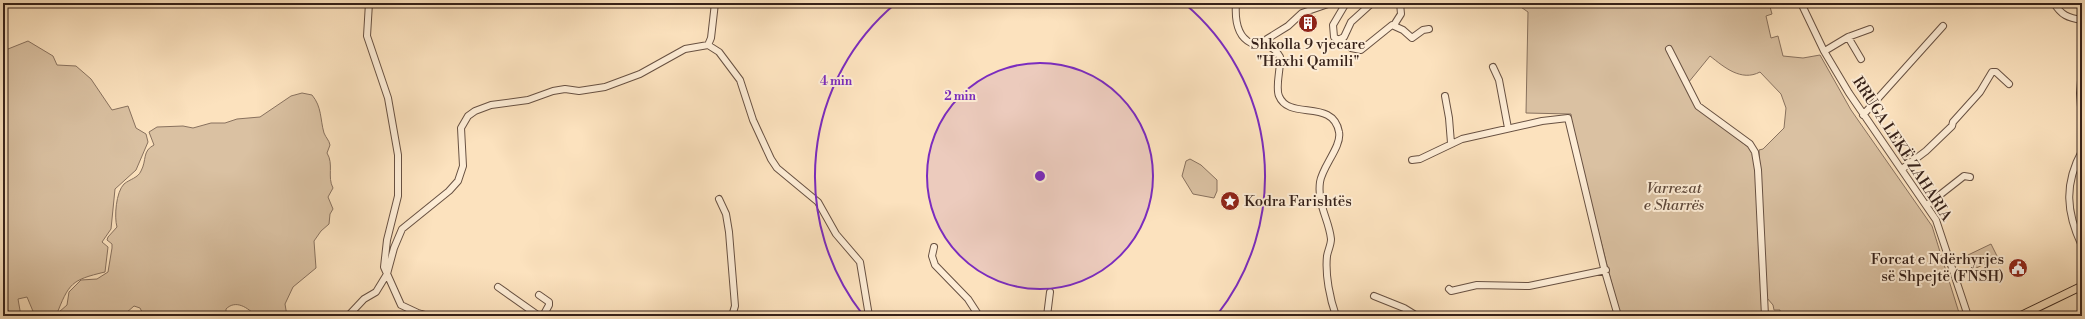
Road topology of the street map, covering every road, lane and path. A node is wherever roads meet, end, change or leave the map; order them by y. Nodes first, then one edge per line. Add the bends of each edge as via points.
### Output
1 (369, 3) edge
2 (715, 3) edge
3 (1236, 3) edge
4 (1331, 3) edge
5 (1346, 3) edge
6 (1372, 3) edge
7 (1400, 3) edge
8 (1801, 3) edge
9 (2054, 3) edge
10 (2082, 20) edge
11 (1394, 25) junction
12 (1942, 26) dead end
13 (1428, 29) dead end
14 (1870, 29) dead end
15 (1848, 37) junction
16 (1341, 40) junction
17 (1263, 44) junction
18 (708, 45) junction
19 (1669, 49) dead end
20 (1828, 49) dead end
21 (1861, 59) dead end
22 (1493, 67) dead end
23 (2082, 68) edge
24 (2009, 84) dead end
25 (1445, 96) dead end
26 (1863, 115) junction
27 (2082, 121) edge
28 (1508, 128) junction
29 (1451, 143) junction
30 (2082, 151) edge
31 (1412, 160) dead end
32 (1902, 169) junction
33 (1970, 177) dead end
34 (719, 199) dead end
35 (1927, 205) junction
36 (2082, 246) edge
37 (934, 247) dead end
38 (1606, 270) junction
39 (387, 274) junction
40 (498, 286) dead end
41 (2082, 286) edge
42 (1449, 289) dead end
43 (1050, 292) dead end
44 (539, 295) dead end
45 (1374, 296) dead end
46 (348, 316) edge
47 (428, 316) edge
48 (539, 316) edge
49 (543, 316) edge
50 (732, 316) edge
51 (869, 316) edge
52 (978, 316) edge
53 (1047, 316) edge
54 (1336, 316) edge
55 (1417, 316) edge
56 (1618, 316) edge
57 (1765, 316) edge
58 (1968, 316) edge
59 (2020, 316) edge

1 - 39 street via 367,36 388,98 398,155 398,196 384,258
2 - 18 street
3 - 17 street via 1236,21 1243,36 1251,43
4 - 17 street via 1302,13
5 - 16 street via 1333,27 1334,37
6 - 16 street via 1351,22
7 - 11 street via 1401,14
8 - 26 street, RRUGA LEKË ZAHARIA via 1824,51
9 - 10 street via 2061,14
11 - 13 street via 1412,38
11 - 16 street via 1385,29 1362,50 1351,48
12 - 26 street
14 - 15 street
15 - 20 street
15 - 21 street
17 - 54 street via 1273,48 1280,57 1278,92 1285,105 1294,109 1323,113 1339,130 1339,140 1322,174 1320,194 1331,239 1327,269
18 - 39 street via 685,49 640,74 605,87 553,91 528,100 475,110 461,128 463,166 458,181 402,229
18 - 51 street via 719,52 740,80 753,120 777,168 818,202 836,234 860,262
19 - 57 street via 1698,106 1747,142 1755,152
22 - 28 street via 1499,80
23 - 27 street
24 - 32 street via 1996,72 1992,72 1980,92 1952,126 1926,151
25 - 29 street
26 - 32 street, RRUGA LEKË ZAHARIA
28 - 29 street
28 - 38 street via 1569,119
29 - 31 street via 1420,159
30 - 36 street via 2072,172 2069,197 2071,220
32 - 35 street, RRUGA LEKË ZAHARIA
33 - 35 street via 1964,176
34 - 50 street via 726,214 729,232 735,306
35 - 58 street, RRUGA LEKË ZAHARIA via 1939,225
37 - 52 street via 932,256 935,265 968,299
38 - 42 street via 1529,286 1486,285 1451,291
38 - 56 street
39 - 46 street via 376,292 364,299
39 - 47 street via 402,305 418,314
40 - 48 street
41 - 59 main road
43 - 53 street
44 - 49 street via 550,305
45 - 55 street

